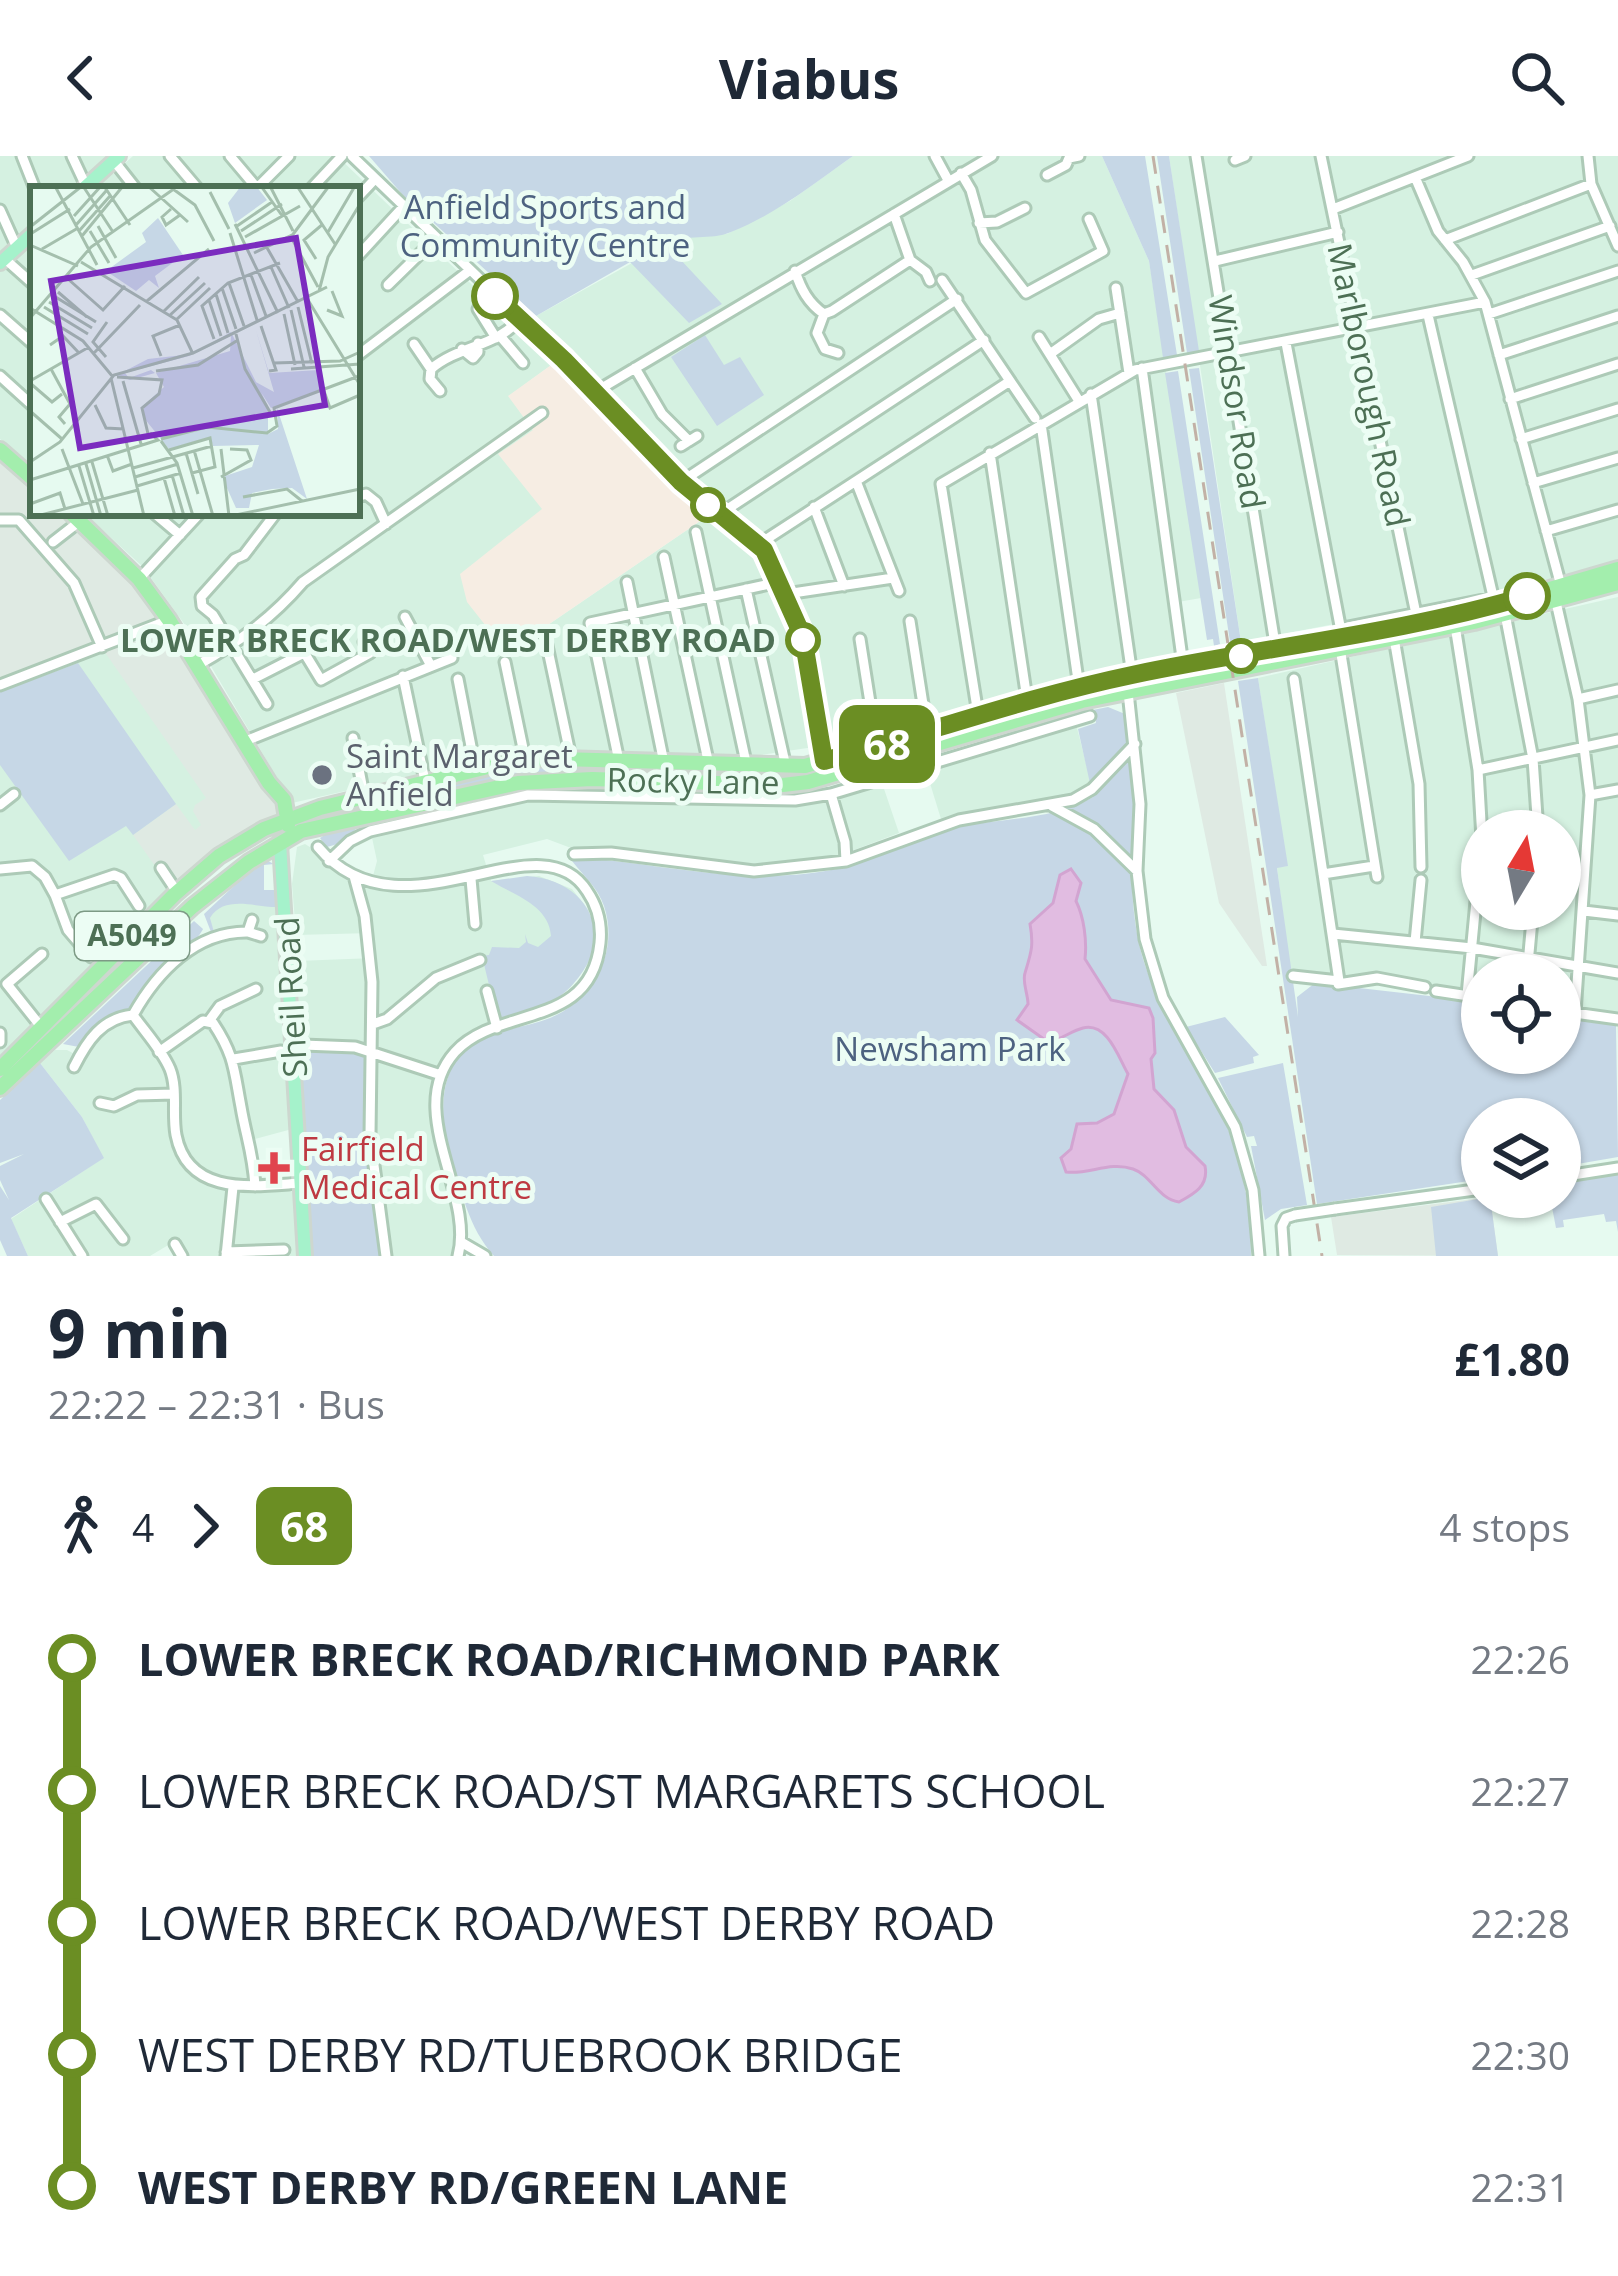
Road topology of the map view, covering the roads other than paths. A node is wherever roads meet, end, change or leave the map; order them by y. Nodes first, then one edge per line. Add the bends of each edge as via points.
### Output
1 (22, 156) edge
2 (73, 156) edge
3 (170, 156) edge
4 (231, 156) edge
5 (289, 156) edge
6 (342, 156) edge
7 (352, 156) edge
8 (934, 156) edge
9 (992, 156) edge
10 (1196, 156) edge
11 (1322, 156) edge
12 (1468, 156) edge
13 (1588, 156) edge
14 (1072, 157) edge
15 (116, 158) edge
16 (961, 173) junction
17 (1048, 175) dead end
18 (1415, 177) junction
19 (375, 179) junction
20 (948, 180) junction
21 (1591, 184) junction
22 (34, 186) edge
23 (84, 186) edge
24 (87, 186) edge
25 (134, 186) edge
26 (195, 186) edge
27 (254, 186) edge
28 (259, 186) edge
29 (314, 186) edge
30 (360, 195) edge
31 (404, 206) junction
32 (1025, 208) dead end
33 (1333, 209) junction
34 (0, 210) edge
35 (894, 214) junction
36 (1089, 219) dead end
37 (979, 223) junction
38 (1610, 226) junction
39 (1338, 232) junction
40 (30, 236) edge
41 (436, 238) junction
42 (1445, 240) junction
43 (1618, 245) edge
44 (17, 248) junction
45 (360, 254) edge
46 (910, 260) junction
47 (2, 261) edge
48 (1215, 262) junction
49 (469, 271) junction
50 (795, 271) junction
51 (1618, 271) edge
52 (1472, 275) junction
53 (943, 280) dead end
54 (930, 281) dead end
55 (30, 282) edge
56 (388, 285) dead end
57 (1116, 288) dead end
58 (957, 299) junction
59 (1487, 308) junction
60 (478, 309) dead end
61 (1120, 313) junction
62 (824, 314) junction
63 (0, 315) edge
64 (1428, 315) junction
65 (1618, 316) edge
66 (520, 318) junction
67 (1358, 328) junction
68 (499, 338) junction
69 (1039, 338) dead end
70 (984, 340) junction
71 (30, 341) edge
72 (1286, 343) junction
73 (414, 344) dead end
74 (838, 352) dead end
75 (360, 354) edge
76 (1049, 354) junction
77 (1229, 354) junction
78 (1499, 355) junction
79 (524, 363) dead end
80 (1618, 364) edge
81 (635, 368) junction
82 (1142, 368) junction
83 (431, 369) junction
84 (1129, 373) junction
85 (0, 376) edge
86 (1010, 381) junction
87 (440, 392) dead end
88 (595, 392) junction
89 (1091, 394) junction
90 (1510, 399) junction
91 (1079, 401) junction
92 (30, 403) edge
93 (1618, 409) edge
94 (542, 412) dead end
95 (1038, 421) junction
96 (1521, 439) junction
97 (689, 441) dead end
98 (0, 450) edge
99 (991, 453) junction
100 (1618, 458) edge
101 (30, 476) edge
102 (856, 481) junction
103 (681, 482) junction
104 (1533, 483) junction
105 (360, 496) edge
106 (814, 507) junction
107 (1618, 510) edge
108 (719, 514) junction
109 (157, 516) edge
110 (197, 516) edge
111 (274, 516) edge
112 (76, 517) edge
113 (0, 520) edge
114 (386, 524) junction
115 (1546, 531) junction
116 (696, 532) dead end
117 (180, 536) junction
118 (53, 542) dead end
119 (759, 544) junction
120 (664, 557) dead end
121 (1618, 569) edge
122 (893, 578) junction
123 (139, 579) junction
124 (627, 582) dead end
125 (779, 582) junction
126 (1618, 583) edge
127 (844, 586) junction
128 (1562, 586) junction
129 (746, 589) junction
130 (899, 592) dead end
131 (787, 595) junction
132 (710, 596) junction
133 (1556, 602) junction
134 (674, 604) junction
135 (1500, 610) junction
136 (634, 613) junction
137 (1416, 614) junction
138 (406, 617) dead end
139 (170, 620) junction
140 (910, 621) dead end
141 (1456, 632) junction
142 (545, 636) dead end
143 (860, 640) dead end
144 (364, 642) dead end
145 (1339, 643) junction
146 (1395, 644) junction
147 (232, 646) junction
148 (102, 647) junction
149 (1276, 650) junction
150 (452, 658) dead end
151 (505, 662) dead end
152 (1183, 664) junction
153 (198, 665) junction
154 (430, 666) junction
155 (1132, 675) junction
156 (403, 676) junction
157 (253, 679) junction
158 (458, 679) dead end
159 (1294, 679) dead end
160 (0, 685) edge
161 (1079, 687) junction
162 (1618, 690) edge
163 (1128, 692) junction
164 (1027, 699) junction
165 (1578, 699) junction
166 (267, 704) dead end
167 (977, 714) junction
168 (1090, 716) dead end
169 (927, 730) junction
170 (353, 738) dead end
171 (1618, 740) edge
172 (243, 742) junction
173 (1135, 744) junction
174 (877, 747) junction
175 (1585, 747) junction
176 (525, 758) junction
177 (571, 758) junction
178 (1533, 759) junction
179 (619, 761) junction
180 (824, 761) junction
181 (664, 763) junction
182 (709, 765) junction
183 (475, 767) junction
184 (747, 767) junction
185 (785, 767) junction
186 (1478, 770) junction
187 (424, 781) junction
188 (829, 786) junction
189 (1618, 790) edge
190 (14, 794) dead end
191 (1590, 795) junction
192 (364, 796) junction
193 (0, 805) edge
194 (1052, 806) junction
195 (1537, 810) edge
196 (284, 820) junction
197 (284, 840) junction
198 (318, 847) dead end
199 (574, 854) dead end
200 (329, 861) junction
201 (846, 861) junction
202 (1421, 867) dead end
203 (161, 868) dead end
204 (0, 869) edge
205 (1137, 871) junction
206 (1323, 874) junction
207 (354, 876) junction
208 (471, 878) junction
209 (1421, 880) dead end
210 (177, 892) junction
211 (55, 895) junction
212 (139, 906) dead end
213 (1585, 911) junction
214 (1618, 915) edge
215 (252, 920) dead end
216 (475, 924) dead end
217 (248, 932) junction
218 (1333, 934) junction
219 (261, 936) dead end
220 (1415, 942) junction
221 (1472, 948) junction
222 (1471, 954) edge
223 (1506, 954) edge
224 (92, 956) dead end
225 (1581, 956) edge
226 (480, 960) dead end
227 (1581, 967) edge
228 (45, 968) dead end
229 (1618, 974) edge
230 (1293, 976) dead end
231 (1339, 982) junction
232 (256, 989) dead end
233 (488, 991) dead end
234 (1461, 994) edge
235 (1581, 1014) edge
236 (133, 1015) junction
237 (1618, 1019) edge
238 (209, 1021) junction
239 (373, 1024) junction
240 (42, 1028) junction
241 (497, 1028) junction
242 (303, 1045) dead end
243 (371, 1050) junction
244 (281, 1051) dead end
245 (159, 1052) junction
246 (234, 1059) junction
247 (74, 1066) dead end
248 (0, 1069) edge
249 (441, 1075) junction
250 (0, 1088) edge
251 (174, 1094) junction
252 (100, 1103) dead end
253 (114, 1106) junction
254 (112, 1120) dead end
255 (1618, 1168) edge
256 (1581, 1174) edge
257 (301, 1184) junction
258 (233, 1186) junction
259 (255, 1186) junction
260 (1461, 1192) edge
261 (46, 1199) dead end
262 (60, 1222) junction
263 (118, 1236) dead end
264 (461, 1242) junction
265 (175, 1244) dead end
266 (287, 1249) edge
267 (226, 1254) edge
268 (82, 1256) edge
269 (182, 1256) edge
270 (305, 1256) edge
271 (386, 1256) edge
272 (458, 1256) edge
273 (484, 1256) edge
274 (1259, 1256) edge
275 (1284, 1256) edge

1 - 22 street
2 - 23 street
3 - 26 street
4 - 27 street
5 - 28 street
6 - 29 street
7 - 19 street
8 - 20 street
9 - 16 street
10 - 48 street, Windsor Road
11 - 33 street, Marlborough Road
12 - 18 street
13 - 21 street
14 - 17 street
15 - 24 main road
15 - 25 street
16 - 20 street
16 - 37 street
18 - 33 street
18 - 42 street
19 - 30 street
19 - 31 street
20 - 35 street
21 - 38 street
21 - 42 street
31 - 41 street
31 - 45 street
32 - 37 street
33 - 39 street, Marlborough Road
34 - 44 street
35 - 46 street
35 - 50 street
36 - 37 street via 1103,251 1026,293
38 - 43 street
38 - 52 street
39 - 48 street
39 - 67 street, Marlborough Road
40 - 44 main road
41 - 49 street
41 - 56 street
42 - 52 street
44 - 47 main road
46 - 54 street
46 - 62 street
47 - 55 street
48 - 77 street, Windsor Road
49 - 66 street
49 - 75 street
50 - 62 street
50 - 81 street
51 - 59 street
52 - 59 street
53 - 58 street
57 - 61 street
58 - 70 street
58 - 103 street
59 - 64 street
59 - 78 street
60 - 68 street
61 - 76 street
61 - 84 street
62 - 74 street via 817,333 825,349
63 - 71 street
64 - 67 street
64 - 135 street
65 - 78 street
66 - 68 street
66 - 88 street
67 - 72 street
67 - 137 street, Marlborough Road
68 - 79 street
68 - 83 street
69 - 76 street
70 - 86 street
70 - 108 street
72 - 77 street
72 - 145 street
73 - 83 street
76 - 91 street
77 - 82 street
77 - 149 street, Windsor Road
78 - 90 street
80 - 90 street
81 - 88 street
81 - 97 street
82 - 84 street
82 - 152 street
83 - 87 street
84 - 89 street
85 - 92 street
86 - 95 street
86 - 102 street
88 - 103 street
89 - 91 street
89 - 155 street
90 - 96 street
91 - 95 street
93 - 96 street
94 - 114 street
95 - 99 street
95 - 161 street
96 - 104 street
98 - 101 highway
99 - 164 street
99 - 167 street via 940,486
100 - 104 street
102 - 106 street
102 - 122 street
103 - 108 street
104 - 115 street
105 - 114 street via 373,498
106 - 119 street
106 - 127 street
107 - 115 street
108 - 119 street
109 - 117 street
110 - 117 street
111 - 147 street via 201,597
112 - 118 street
112 - 123 highway
113 - 148 street via 19,520 74,584
114 - 147 street via 303,582
115 - 128 street
116 - 132 street
117 - 123 street
119 - 125 street
120 - 134 street
121 - 128 highway, A5049
122 - 127 street
122 - 130 street
123 - 139 highway
124 - 136 street
125 - 129 street
125 - 131 street
126 - 133 highway, A5049
127 - 131 street
128 - 135 highway, A5049
129 - 132 street
129 - 185 street
131 - 180 street via 803,637
132 - 134 street
132 - 184 street
133 - 135 highway, A5049
133 - 165 street
134 - 136 street
134 - 182 street
135 - 137 street
135 - 141 street
135 - 145 highway, A5049
135 - 178 street
136 - 179 street via 590,623
136 - 181 street
137 - 145 street
138 - 154 street
139 - 148 street
139 - 153 highway
140 - 169 street
141 - 146 street
141 - 186 street
142 - 177 street
143 - 174 street
144 - 157 street via 370,653 321,680 302,648
145 - 146 street
145 - 149 highway, A5049
145 - 163 highway, A5049
145 - 206 street via 1375,871
146 - 202 street via 1420,784
147 - 153 street
147 - 157 street
148 - 160 street
149 - 152 highway, A5049
150 - 154 street
151 - 176 street
152 - 155 highway, A5049
153 - 172 highway
154 - 156 street
155 - 161 highway, A5049
155 - 163 highway
156 - 172 street
156 - 187 street
157 - 166 street
158 - 183 street
159 - 206 street
161 - 164 highway, A5049
162 - 165 street
163 - 173 street
163 - 188 highway, A5049 via 1003,722
164 - 167 highway, A5049
165 - 175 street
167 - 169 highway, A5049
168 - 188 street
169 - 174 highway, A5049
170 - 192 street
171 - 175 street
172 - 196 highway
173 - 194 street via 1092,789
173 - 205 street
174 - 180 highway, A5049
175 - 178 street
175 - 191 street
176 - 177 highway, Rocky Lane / A5049
176 - 183 highway, Rocky Lane / A5049
177 - 179 highway, Rocky Lane / A5049
178 - 186 street
178 - 195 street
179 - 181 highway, Rocky Lane / A5049
180 - 185 highway, Rocky Lane / A5049
180 - 188 street
181 - 182 highway, Rocky Lane / A5049
182 - 184 highway, Rocky Lane / A5049
183 - 187 highway, Rocky Lane / A5049
184 - 185 highway, Rocky Lane / A5049
186 - 221 street via 1482,839
187 - 192 highway, Rocky Lane / A5049
188 - 197 highway, Rocky Lane / A5049 via 518,783 356,815
188 - 200 street via 795,800 528,795 370,831
188 - 201 street
189 - 191 street
190 - 193 street
191 - 213 street
192 - 196 highway, Rocky Lane / A5049
194 - 201 street via 959,820
194 - 205 street via 1094,829
196 - 197 highway
196 - 210 highway, A5049 via 219,856
197 - 250 highway, A5049 via 183,914
197 - 257 main road, Sheil Road
198 - 200 street
199 - 201 street via 754,871
200 - 207 street
203 - 210 street
204 - 211 street via 32,866
205 - 274 street via 1162,998 1230,1115 1246,1163
206 - 218 street
207 - 208 street via 403,887
207 - 239 street
208 - 216 street
208 - 241 street via 533,863 564,870 581,881 599,912 599,955 588,979 569,1000
209 - 220 street
210 - 240 highway, A5049
211 - 212 street via 114,875
211 - 224 street via 68,929
213 - 214 street
213 - 225 street
215 - 217 street
217 - 219 street
217 - 236 street via 194,946
218 - 220 street
218 - 231 street
220 - 221 street
221 - 222 street
221 - 223 street
226 - 239 street via 436,978
227 - 229 street
228 - 240 street via 39,956 7,984
230 - 231 street
231 - 234 street via 1377,978
232 - 238 street via 247,1001 220,1006
233 - 241 street
235 - 237 street
236 - 245 street
236 - 247 street via 104,1025 75,1051
238 - 245 street
238 - 246 street
239 - 243 street
240 - 248 highway, A5049
241 - 249 street via 455,1052
242 - 243 street
243 - 249 street
243 - 271 street via 373,1174
244 - 246 street
245 - 251 street
246 - 259 street
249 - 264 street via 439,1137
251 - 253 street via 132,1096
251 - 258 street via 188,1162
252 - 253 street
253 - 254 street
255 - 256 street
257 - 259 street
257 - 270 main road, Sheil Road
258 - 259 street
258 - 267 street
260 - 275 street, bridge via 1295,1215 1284,1222
261 - 262 street
262 - 263 street via 96,1204
262 - 268 street
264 - 272 street
264 - 273 street
265 - 269 street
266 - 267 street

